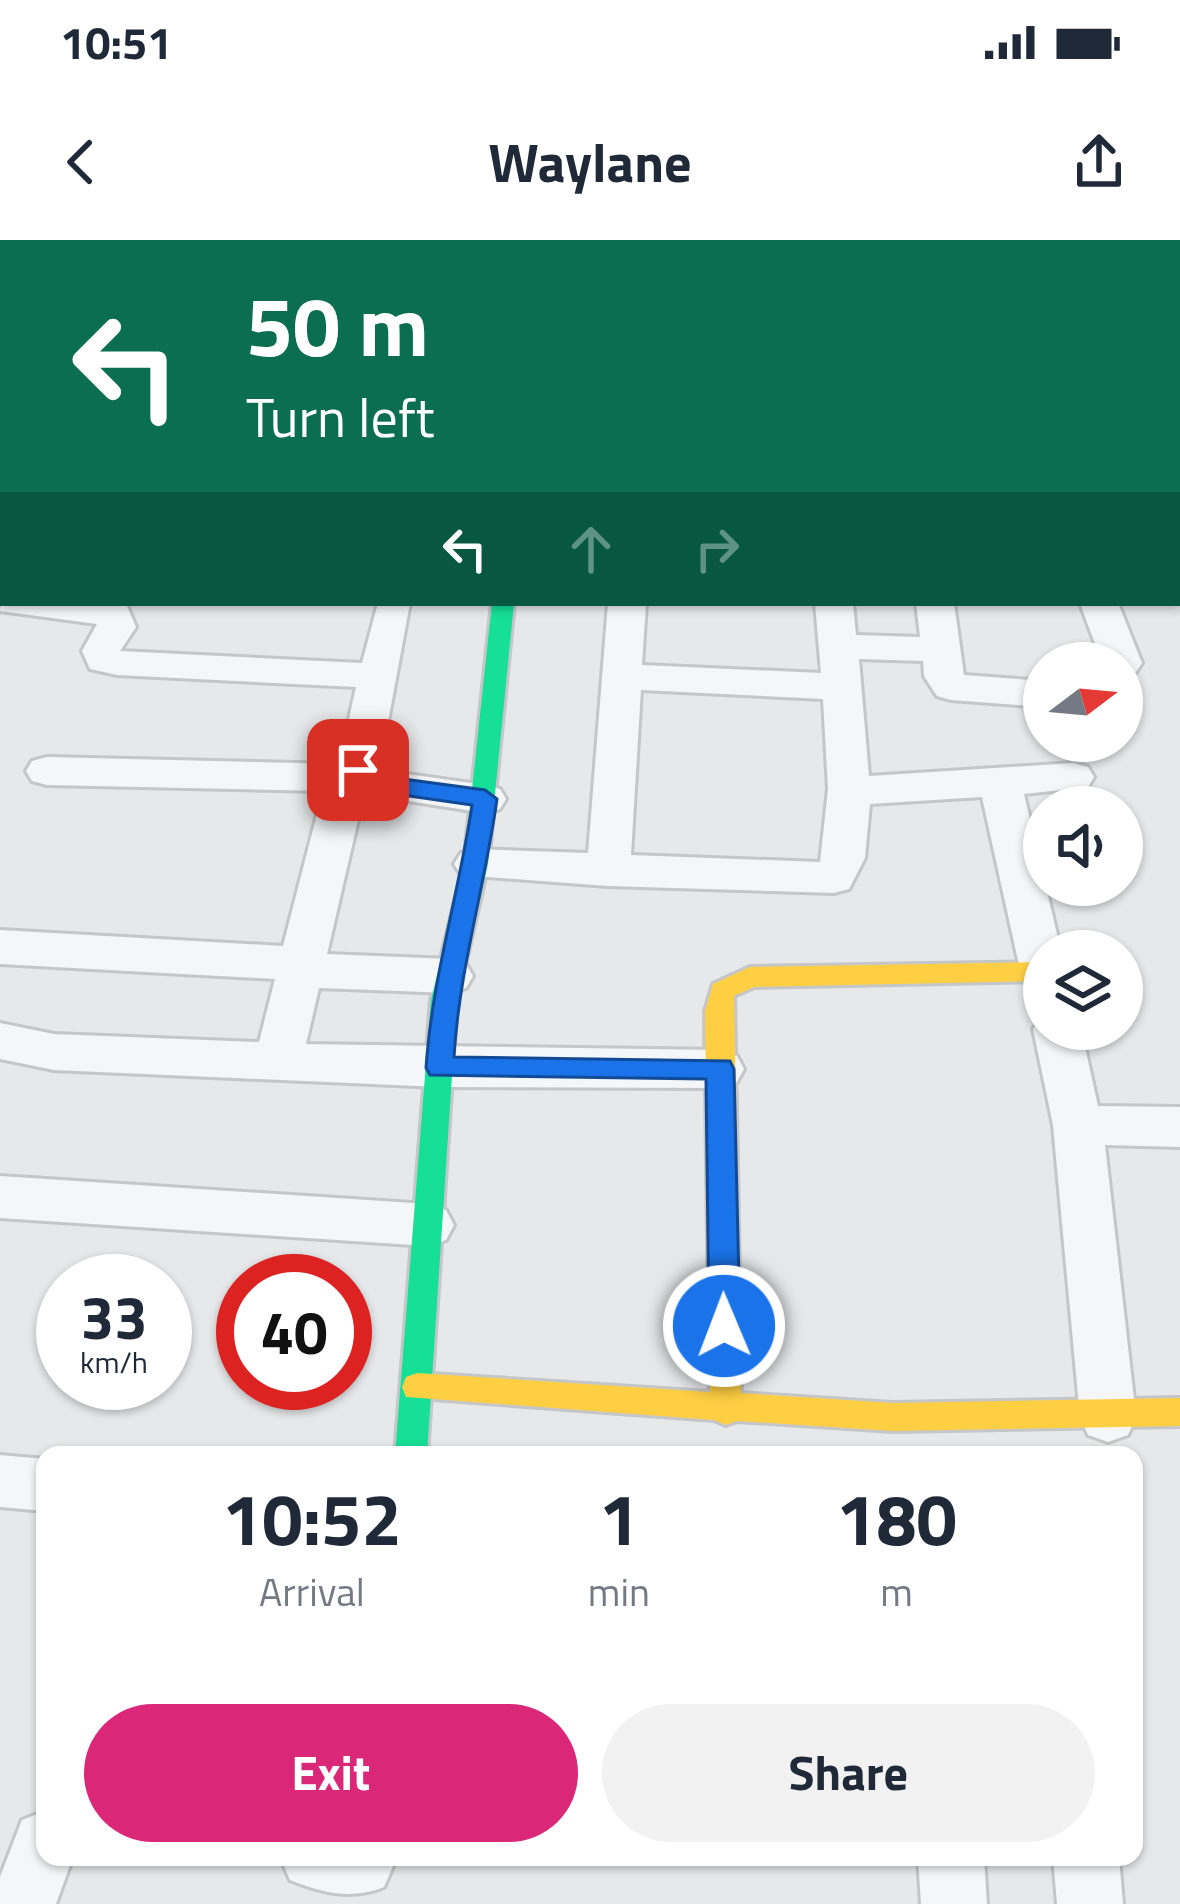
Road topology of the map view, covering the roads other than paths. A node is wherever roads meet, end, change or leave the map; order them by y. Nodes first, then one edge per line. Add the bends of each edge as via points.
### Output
1 (41, 606) edge
2 (503, 606) edge
3 (627, 606) edge
4 (834, 606) edge
5 (934, 606) edge
6 (1100, 606) edge
7 (394, 607) dead end
8 (1114, 642) edge
9 (940, 650) junction
10 (839, 666) junction
11 (379, 676) junction
12 (622, 677) junction
13 (1023, 693) edge
14 (47, 771) dead end
15 (1073, 777) dead end
16 (355, 778) junction
17 (1000, 782) junction
18 (849, 790) junction
19 (485, 799) junction
20 (476, 864) junction
21 (608, 871) junction
22 (1034, 930) edge
23 (0, 947) edge
24 (301, 967) junction
25 (1023, 972) edge
26 (449, 976) junction
27 (0, 1041) edge
28 (1062, 1050) edge
29 (278, 1061) junction
30 (440, 1068) junction
31 (720, 1069) junction
32 (1078, 1125) junction
33 (1178, 1138) edge
34 (0, 1197) edge
35 (428, 1225) junction
36 (417, 1387) junction
37 (726, 1411) junction
38 (1180, 1412) edge
39 (1108, 1417) junction
40 (412, 1446) edge
41 (0, 1481) edge
42 (36, 1484) edge
43 (951, 1866) edge
44 (1087, 1866) edge
45 (954, 1904) edge
46 (1090, 1904) edge

1 - 11 street via 114,614 117,627 101,651 117,664
2 - 19 street
3 - 12 street
4 - 10 street
5 - 9 street
6 - 8 street
7 - 11 street
9 - 10 street
9 - 13 street via 944,676 960,691
10 - 12 street
10 - 18 street
11 - 16 street
12 - 21 street
14 - 16 street
15 - 17 street
16 - 19 street
16 - 24 street
17 - 18 street
17 - 22 street
18 - 21 street via 846,851 834,878
19 - 20 street
20 - 21 street
20 - 26 street
23 - 24 street
24 - 26 street
24 - 29 street
25 - 31 street via 733,982 718,1010
26 - 30 street
27 - 29 street via 54,1052
28 - 32 street
29 - 30 street
30 - 31 street
30 - 35 street
31 - 37 street
32 - 33 street
32 - 39 street
34 - 35 street
35 - 36 street
36 - 37 street
36 - 40 street
37 - 39 street
38 - 39 street
41 - 42 street
43 - 45 street
44 - 46 street

